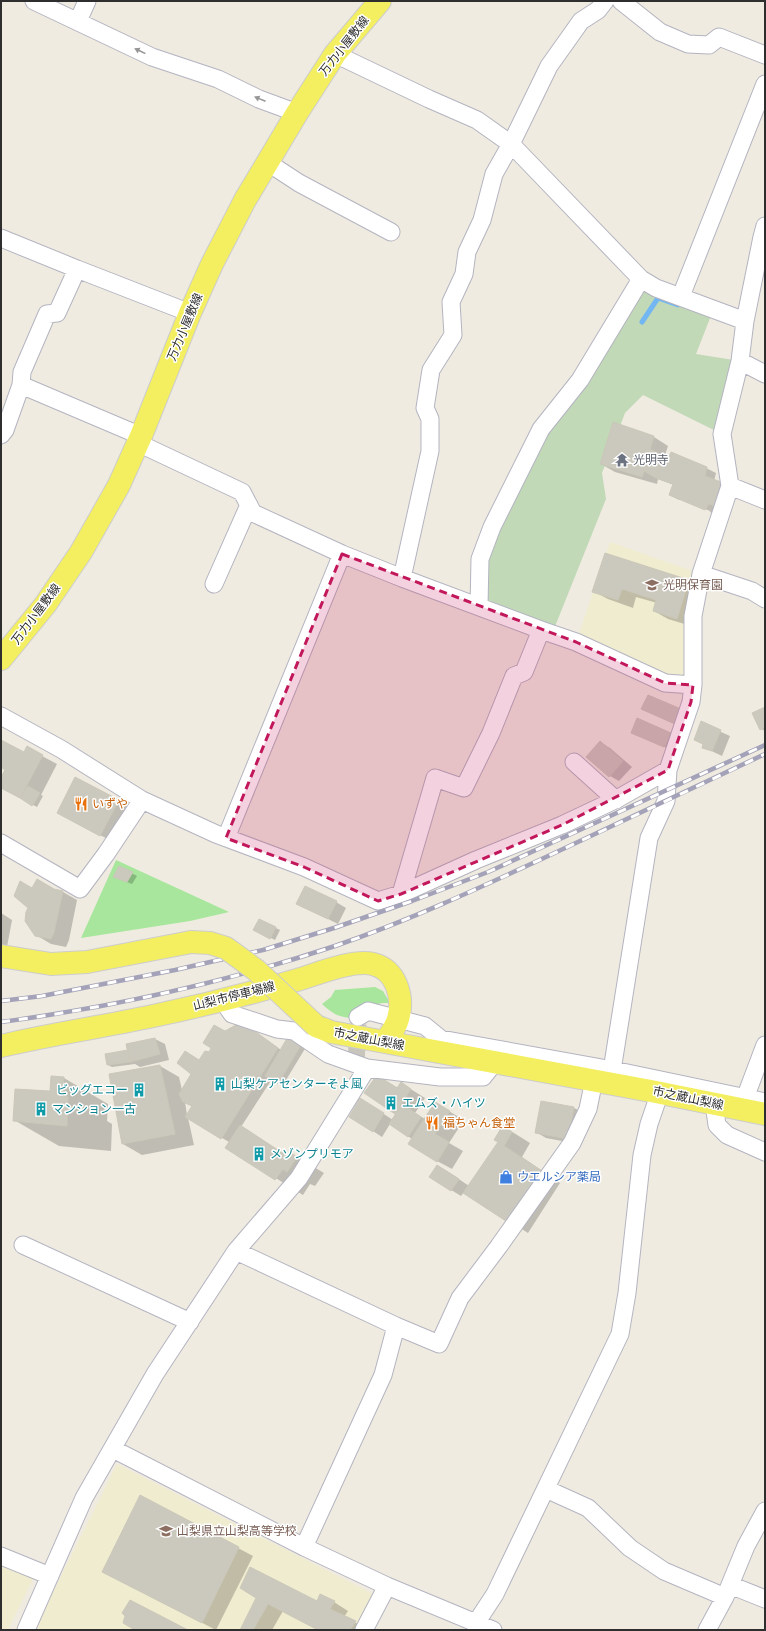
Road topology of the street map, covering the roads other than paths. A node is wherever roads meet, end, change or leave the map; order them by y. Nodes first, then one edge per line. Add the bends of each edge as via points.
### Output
1 (34, 1) edge
2 (87, 1) edge
3 (380, 1) edge
4 (605, 1) edge
5 (621, 1) edge
6 (78, 21) junction
7 (335, 54) junction
8 (765, 55) edge
9 (765, 84) edge
10 (297, 113) junction
11 (511, 144) junction
12 (267, 162) junction
13 (765, 226) edge
14 (391, 232) dead end
15 (1, 238) edge
16 (77, 269) junction
17 (641, 279) junction
18 (681, 296) junction
19 (190, 313) junction
20 (745, 321) junction
21 (740, 361) junction
22 (765, 374) edge
23 (21, 385) junction
24 (1, 435) edge
25 (140, 439) junction
26 (730, 486) junction
27 (765, 500) edge
28 (249, 505) junction
29 (342, 554) junction
30 (701, 574) junction
31 (402, 578) junction
32 (214, 584) dead end
33 (765, 599) edge
34 (479, 606) junction
35 (541, 630) junction
36 (1, 659) edge
37 (693, 685) junction
38 (1, 716) edge
39 (574, 762) dead end
40 (668, 770) junction
41 (142, 800) junction
42 (616, 800) junction
43 (226, 838) junction
44 (1, 844) edge
45 (401, 894) junction
46 (1, 956) edge
47 (223, 1001) junction
48 (358, 1016) dead end
49 (398, 1018) junction
50 (385, 1042) junction
51 (765, 1045) edge
52 (1, 1046) edge
53 (495, 1062) junction
54 (367, 1068) junction
55 (606, 1078) junction
56 (660, 1092) junction
57 (765, 1102) edge
58 (742, 1103) junction
59 (714, 1104) junction
60 (765, 1114) edge
61 (765, 1152) edge
62 (23, 1245) dead end
63 (236, 1250) junction
64 (190, 1322) junction
65 (396, 1326) junction
66 (113, 1449) junction
67 (546, 1489) junction
68 (765, 1511) edge
69 (304, 1547) junction
70 (1, 1556) edge
71 (50, 1576) junction
72 (386, 1586) junction
73 (727, 1591) junction
74 (765, 1600) edge
75 (476, 1623) junction
76 (26, 1630) edge
77 (364, 1630) edge
78 (492, 1630) edge
79 (707, 1630) edge

1 - 6 street
2 - 6 street
3 - 7 main road, 万力小屋敷線
4 - 11 street via 598,10 581,21 550,66
5 - 8 street via 660,32 688,44 709,45 719,37
10 -> 6 street via 259,99 218,79 152,57
7 - 10 main road, 万力小屋敷線
7 - 11 street via 477,120
9 - 18 street
10 - 12 main road, 万力小屋敷線
11 - 17 street
11 - 31 street via 494,174 482,220 467,252 464,274 451,302 453,334 431,370 425,408 430,419 430,451
12 - 14 street via 299,183
12 - 19 main road, 万力小屋敷線 via 212,264
13 - 20 street
15 - 16 street
16 - 19 street
16 - 23 street via 57,313 47,314 22,372
17 - 18 street via 656,288
17 - 34 street via 580,380 541,429 492,527 480,559
18 - 20 street
19 - 25 main road, 万力小屋敷線
20 - 21 street
21 - 22 street
21 - 26 street via 722,434
23 - 24 street
23 - 25 street
25 - 28 street via 242,492
25 - 36 main road, 万力小屋敷線 via 119,485 81,552 45,604
26 - 27 street
26 - 30 street
28 - 29 street via 253,513
28 - 32 street
29 - 31 street
29 - 43 street
30 - 33 street via 752,591
30 - 37 street via 693,616
31 - 34 street
34 - 35 street
35 - 37 street via 576,642 665,683
35 - 45 street via 524,672 514,676 491,733 464,788 435,778
37 - 40 street
38 - 41 street via 61,749
39 - 42 street
40 - 42 street
40 - 55 street via 666,801 649,838
41 - 43 street
41 - 44 street via 80,889
42 - 45 street
43 - 45 street via 304,868 378,901
46 - 50 main road, 市之蔵山梨線, bridge via 51,964 87,962 191,942 210,943 226,948 256,970 316,1026 331,1032
47 - 49 main road, 山梨市停車場線 via 346,966 373,964 390,974 396,982 401,999
47 - 52 main road, 山梨市停車場線
47 - 54 street via 232,1014 276,1029 294,1031 328,1054
48 - 49 street via 368,1011
49 - 50 main road, 山梨市停車場線
49 - 55 street via 425,1026 441,1039
50 - 53 main road, 市之蔵山梨線
51 - 58 street
53 - 54 street via 483,1078 440,1077
53 - 55 main road, 市之蔵山梨線
54 - 63 street via 300,1178
55 - 56 main road, 市之蔵山梨線
55 - 58 street
55 - 65 street via 572,1143 460,1298 439,1344
56 - 59 main road, 市之蔵山梨線
56 - 67 street via 642,1155 620,1334
57 - 58 street
58 - 59 main road, 市之蔵山梨線
58 - 60 main road, 市之蔵山梨線
59 - 61 street via 716,1125 727,1135
62 - 64 street
63 - 64 street
63 - 65 street
64 - 66 street via 156,1374
65 - 69 street via 383,1375
66 - 69 street
66 - 71 street via 84,1498
67 - 73 street via 588,1508 630,1548 664,1571
67 - 75 street via 495,1594
68 - 73 street via 746,1546
69 - 72 street
70 - 71 street
71 - 76 street
72 - 75 street
72 - 77 street
73 - 74 street
73 - 79 street
75 - 78 street

